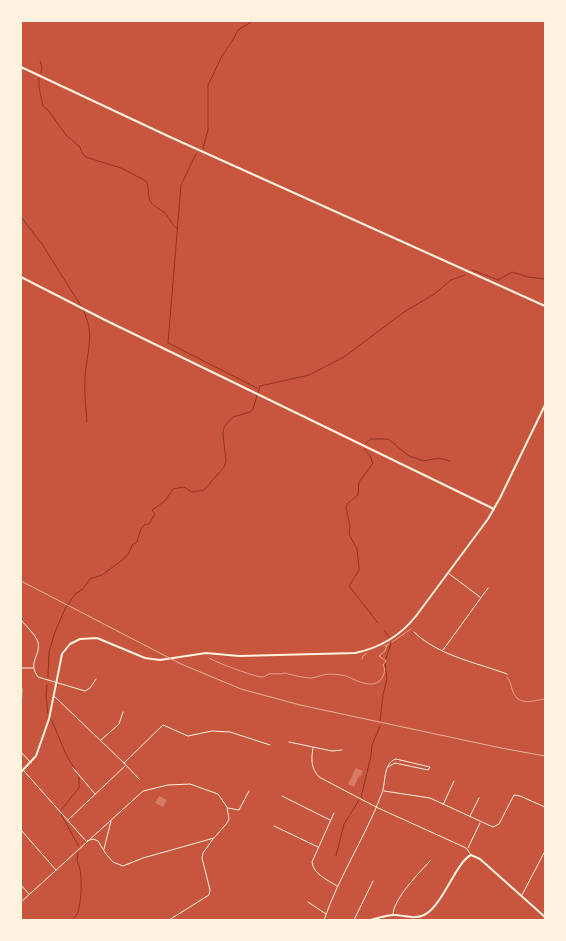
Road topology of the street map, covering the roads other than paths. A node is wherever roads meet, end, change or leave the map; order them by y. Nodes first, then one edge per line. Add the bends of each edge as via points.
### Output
1 (21, 67) edge
2 (21, 277) edge
3 (545, 306) edge
4 (545, 405) edge
5 (494, 509) junction
6 (448, 574) junction
7 (488, 588) dead end
8 (480, 598) junction
9 (21, 620) edge
10 (414, 632) road end
11 (443, 650) junction
12 (21, 668) edge
13 (33, 668) junction
14 (507, 675) road end
15 (96, 679) dead end
16 (56, 682) junction
17 (22, 688) dead end
18 (54, 696) junction
19 (21, 711) edge
20 (123, 712) dead end
21 (100, 740) junction
22 (289, 742) dead end
23 (270, 745) dead end
24 (313, 748) junction
25 (342, 750) dead end
26 (21, 752) edge
27 (31, 763) junction
28 (125, 764) junction
29 (388, 767) junction
30 (73, 768) dead end
31 (22, 771) edge
32 (139, 779) dead end
33 (454, 781) dead end
34 (249, 791) dead end
35 (383, 791) junction
36 (96, 794) junction
37 (282, 796) dead end
38 (479, 798) dead end
39 (443, 805) junction
40 (227, 807) junction
41 (376, 807) junction
42 (545, 807) edge
43 (334, 813) dead end
44 (470, 816) junction
45 (67, 820) junction
46 (331, 820) junction
47 (111, 821) junction
48 (480, 822) junction
49 (274, 826) dead end
50 (21, 830) edge
51 (214, 838) junction
52 (87, 842) junction
53 (319, 848) junction
54 (104, 849) junction
55 (468, 849) junction
56 (545, 851) edge
57 (471, 855) junction
58 (542, 856) junction
59 (545, 858) edge
60 (430, 860) dead end
61 (56, 870) junction
62 (373, 881) dead end
63 (21, 885) edge
64 (338, 886) junction
65 (30, 894) junction
66 (522, 896) junction
67 (21, 902) edge
68 (308, 902) dead end
69 (326, 914) junction
70 (393, 915) junction
71 (398, 917) edge
72 (545, 917) edge
73 (379, 919) edge
74 (169, 920) edge
75 (324, 920) edge
76 (354, 920) edge
77 (371, 920) edge

1 - 3 street
2 - 5 street
4 - 5 street
5 - 6 street
6 - 8 street
6 - 16 street via 410,624 388,641 365,651 268,656 206,653 160,660 145,658 87,637 66,648
7 - 8 street
8 - 11 street
9 - 13 street via 38,643
10 - 11 street via 427,644
11 - 14 street
12 - 13 street
13 - 16 street via 40,678
15 - 16 street via 85,691
16 - 18 street
17 - 19 street
18 - 21 street
18 - 27 street via 49,719
20 - 21 street via 119,724
21 - 28 street
22 - 24 street
23 - 28 street via 230,732 212,731 188,736 163,725
24 - 25 street
24 - 41 street via 311,764 319,777
26 - 27 street
27 - 31 street
28 - 32 street
28 - 36 street
29 - 29 street via 395,763 428,770 430,767 396,759
29 - 35 street
30 - 36 street
31 - 45 street
33 - 39 street
34 - 40 street via 239,810
35 - 39 street via 430,798
35 - 41 street
36 - 45 street
37 - 46 street
38 - 44 street
39 - 44 street
40 - 47 street via 218,794 190,784 170,785 140,793
40 - 51 street via 227,824
41 - 55 street
41 - 64 street
42 - 48 street via 514,795 499,824 494,827
43 - 46 street
44 - 48 street
45 - 52 street
46 - 53 street
47 - 52 street
47 - 54 street
48 - 55 street
49 - 53 street
50 - 61 street
51 - 54 street via 123,866 113,862
51 - 74 street via 202,859 209,895
52 - 54 street via 98,841
52 - 61 street
53 - 64 street via 312,862 314,869
55 - 57 street
56 - 58 street
57 - 66 street via 480,859
57 - 71 street via 427,914 414,918
58 - 59 street
58 - 66 street
60 - 70 street via 402,894
61 - 65 street
62 - 76 street
63 - 65 street
64 - 69 street
65 - 67 street
66 - 72 street
68 - 69 street
69 - 75 street
70 - 71 street
70 - 73 street
73 - 77 street

